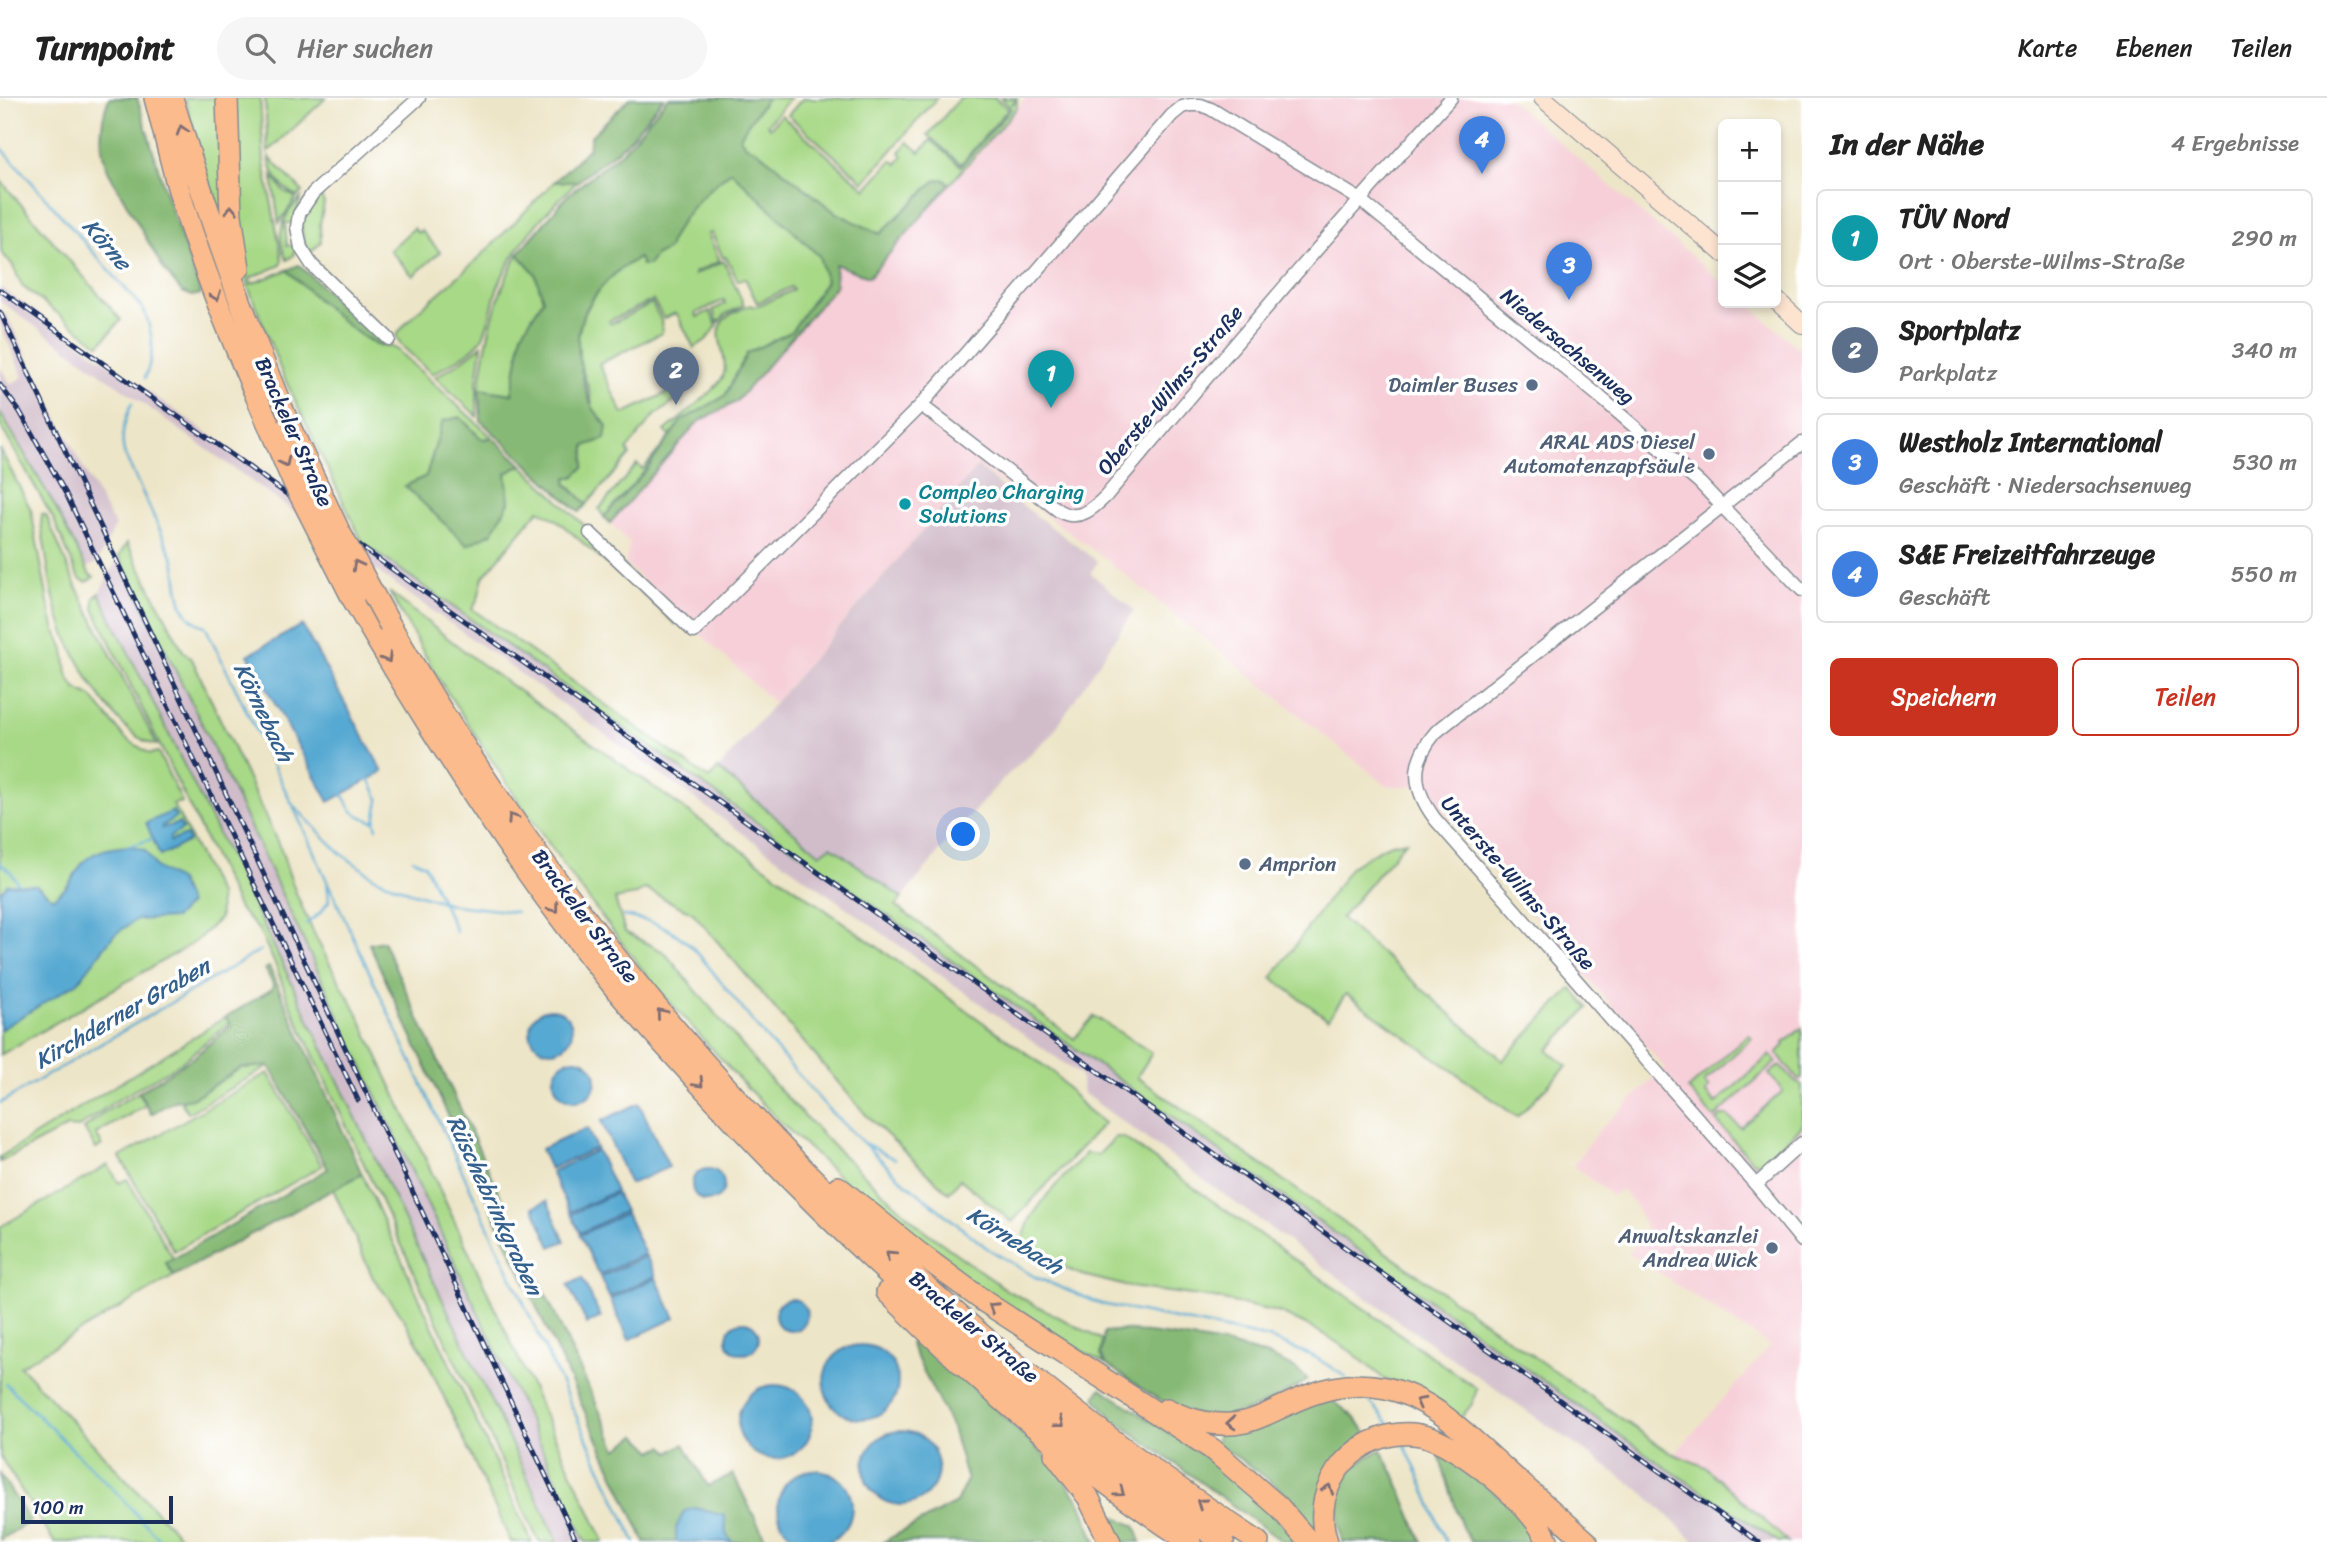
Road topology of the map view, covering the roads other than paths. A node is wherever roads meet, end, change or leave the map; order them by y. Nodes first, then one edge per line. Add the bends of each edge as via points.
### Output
1 (145, 98) edge
2 (155, 98) edge
3 (172, 98) edge
4 (227, 98) edge
5 (419, 98) edge
6 (1451, 98) edge
7 (1543, 98) edge
8 (178, 186) junction
9 (1359, 199) junction
10 (1718, 249) edge
11 (1781, 305) edge
12 (1802, 324) edge
13 (389, 339) dead end
14 (257, 349) junction
15 (921, 405) junction
16 (1802, 443) edge
17 (1722, 506) junction
18 (590, 533) dead end
19 (1802, 590) edge
20 (722, 1083) junction
21 (741, 1128) junction
22 (1802, 1143) edge
23 (1756, 1185) junction
24 (1802, 1241) edge
25 (1128, 1393) junction
26 (1027, 1420) junction
27 (1469, 1449) junction
28 (1110, 1542) edge
29 (1190, 1542) edge
30 (1223, 1542) edge
31 (1258, 1542) edge
32 (1309, 1542) edge
33 (1327, 1542) edge
34 (1548, 1542) edge
35 (1587, 1542) edge

1 - 8 highway via 162,155
2 - 8 highway, Brackeler Straße
14 -> 3 highway, Brackeler Straße
14 -> 4 highway via 235,254
5 - 13 street via 313,193 296,227 301,248 312,265
6 - 9 street, Oberste-Wilms-Straße
7 - 10 main road
8 -> 21 highway, Brackeler Straße, bridge via 227,327 292,479 353,599 422,716 518,860 617,990
9 - 15 street via 1211,109 1182,107
9 - 15 street, Oberste-Wilms-Straße via 1089,512 1073,516 1059,511
9 - 17 street, Niedersachsenweg via 1600,397
11 - 12 main road
20 -> 14 highway, Brackeler Straße, bridge via 631,977 534,849 455,733 339,531
15 - 18 street via 694,632
16 - 17 street, Unterste-Wilms-Straße
17 - 19 street, Niedersachsenweg
17 - 23 street, Unterste-Wilms-Straße via 1436,732 1420,757 1417,782 1435,819
25 -> 20 highway via 985,1302 919,1253
31 -> 20 highway, Brackeler Straße via 1140,1460 966,1322 884,1250
21 - 26 highway via 764,1164 856,1261 948,1354
21 -> 30 highway, Brackeler Straße via 867,1256 975,1353 1079,1438
22 - 23 street
23 - 24 street, Unterste-Wilms-Straße
27 -> 25 highway via 1436,1410 1388,1388 1350,1384 1320,1391 1244,1423 1215,1424
25 - 32 highway via 1212,1449 1292,1520
26 - 28 highway via 1088,1496
26 -> 29 highway
33 -> 27 highway via 1322,1518 1329,1484 1342,1462 1360,1448 1375,1440 1411,1434
27 - 34 highway via 1524,1507
27 - 35 highway

